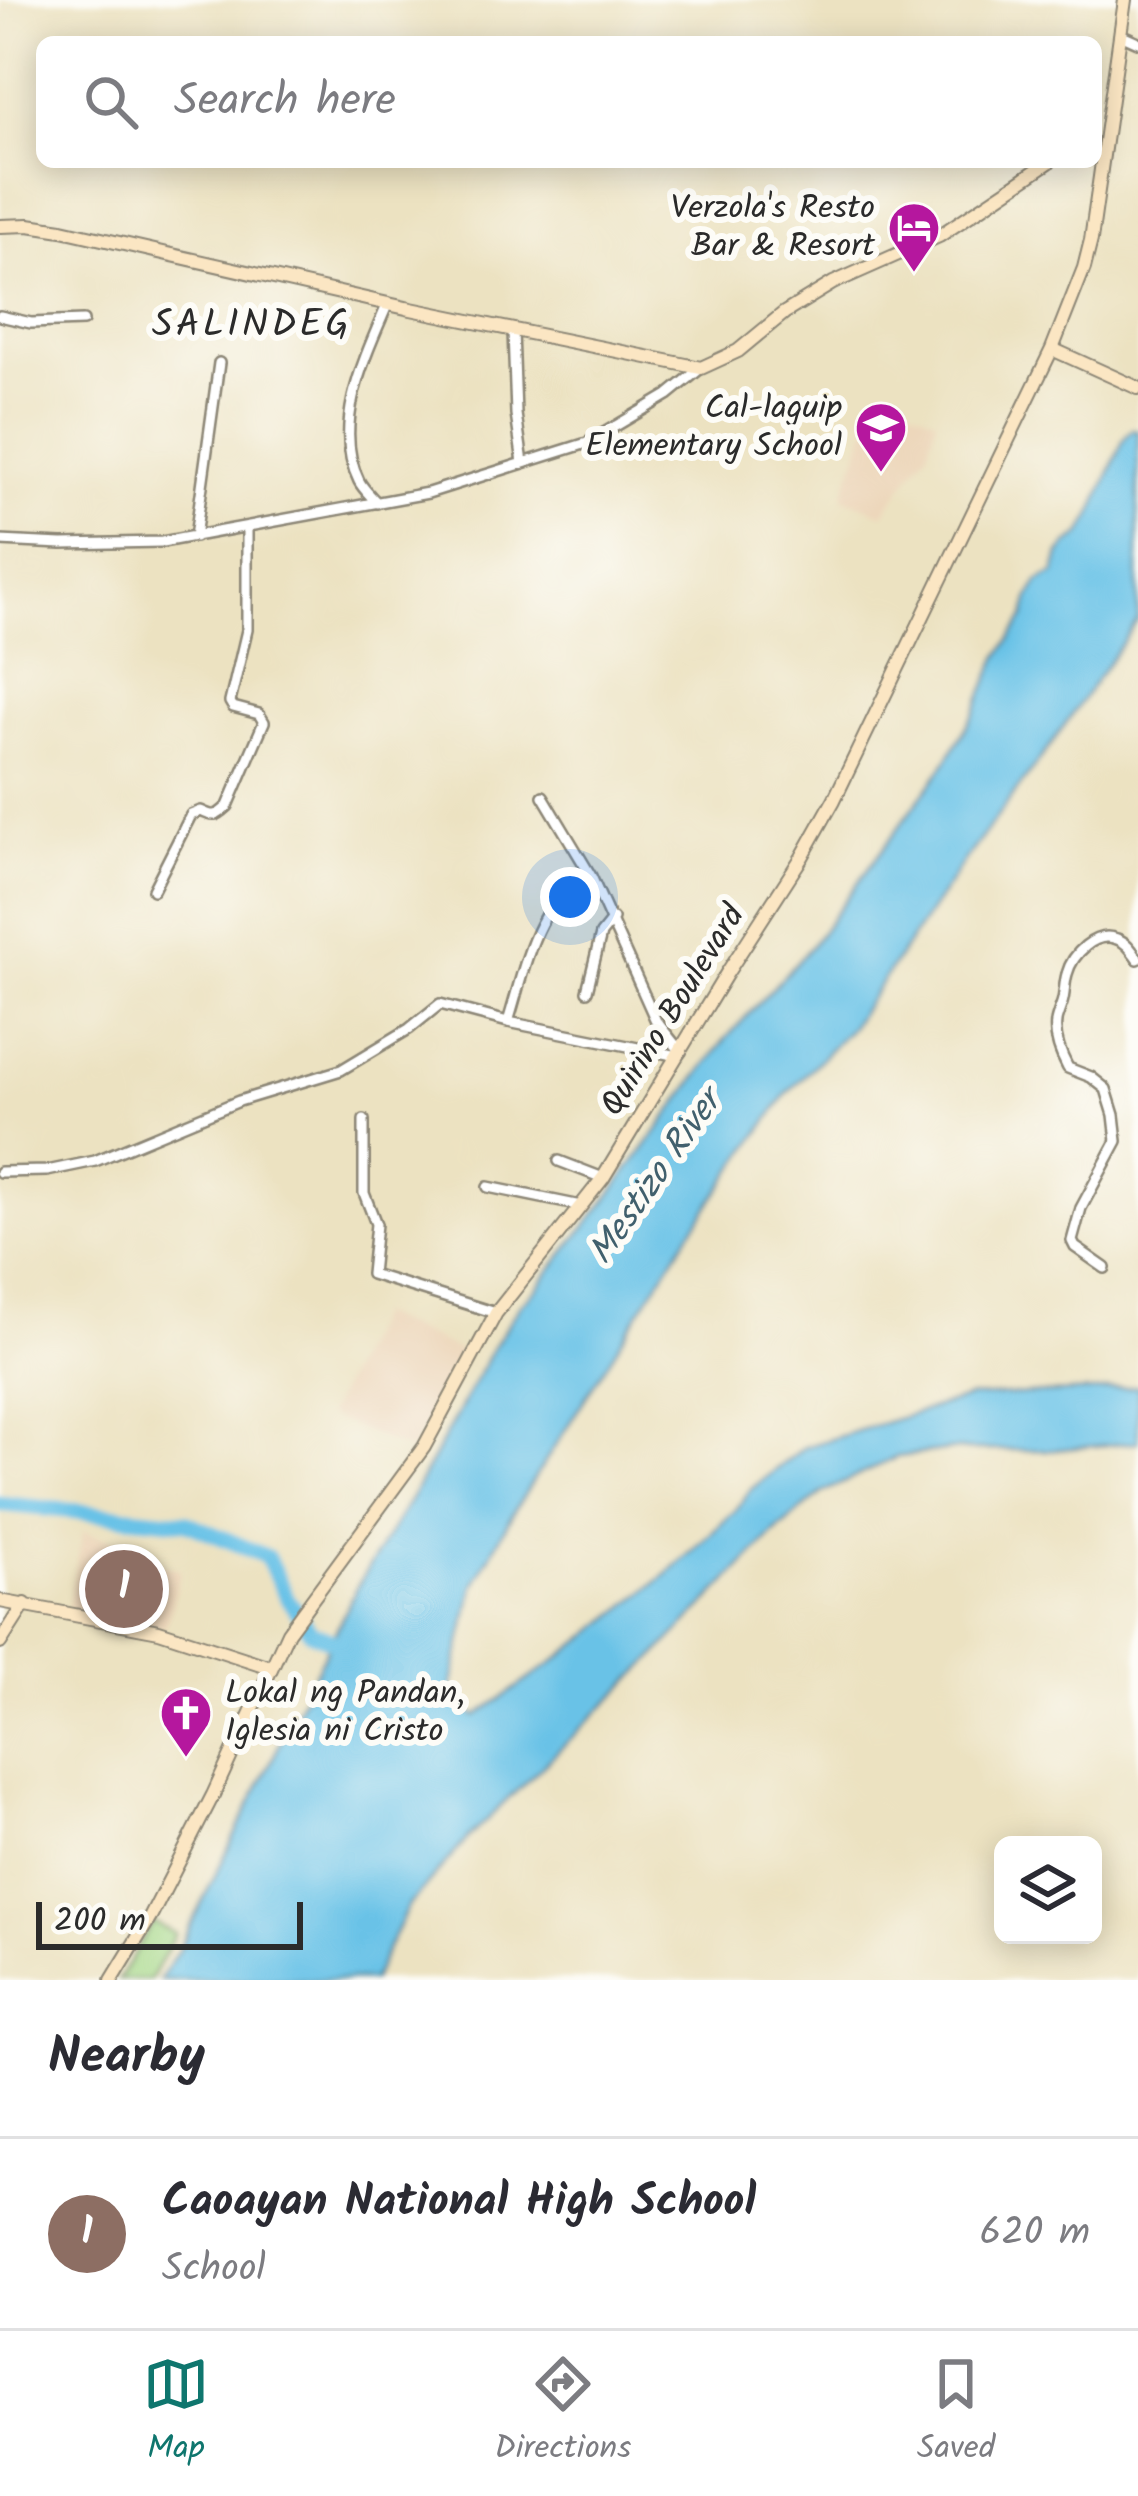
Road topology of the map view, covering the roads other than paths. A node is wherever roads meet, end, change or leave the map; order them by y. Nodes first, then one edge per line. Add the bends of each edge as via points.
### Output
1 (1125, 0) edge
2 (1120, 34) junction
3 (1138, 42) edge
4 (1102, 120) edge
5 (1039, 168) edge
6 (1097, 168) edge
7 (0, 226) edge
8 (388, 303) junction
9 (0, 316) edge
10 (82, 321) dead end
11 (513, 331) junction
12 (1052, 350) junction
13 (219, 363) dead end
14 (701, 368) junction
15 (1136, 388) edge
16 (523, 463) junction
17 (377, 503) junction
18 (247, 527) junction
19 (195, 537) junction
20 (0, 541) edge
21 (543, 796) dead end
22 (592, 876) junction
23 (153, 890) dead end
24 (613, 919) junction
25 (1138, 959) edge
26 (587, 992) dead end
27 (508, 1022) junction
28 (680, 1054) junction
29 (364, 1120) dead end
30 (559, 1161) dead end
31 (0, 1172) edge
32 (603, 1178) junction
33 (488, 1187) dead end
34 (581, 1207) junction
35 (1105, 1268) dead end
36 (496, 1313) junction
37 (0, 1601) edge
38 (25, 1604) junction
39 (0, 1642) edge
40 (271, 1667) junction
41 (112, 1980) edge

1 - 2 street, Quirino Boulevard
2 - 3 street
2 - 4 street, Quirino Boulevard
5 - 14 street via 956,225 833,283
6 - 12 street, Quirino Boulevard via 1089,253
7 - 8 street via 62,230
8 - 11 street
8 - 17 street via 350,411 349,450
9 - 10 street
11 - 14 street
11 - 16 street
12 - 15 street
12 - 28 street, Quirino Boulevard via 834,800
13 - 19 street
14 - 16 street via 608,432
16 - 17 street
17 - 18 street
18 - 19 street
18 - 23 street via 247,630 230,703 264,722 228,806 213,817 191,815
19 - 20 street
21 - 22 street
22 - 24 street
22 - 27 street via 564,890 545,914
24 - 26 street via 601,934
24 - 28 street via 656,1021
25 - 35 street via 1113,937 1085,947 1066,975 1056,1021 1068,1068 1106,1089 1114,1114 1117,1141 1072,1241
27 - 28 street
27 - 31 street via 440,1004 340,1070 94,1161
28 - 32 street, Quirino Boulevard
29 - 36 street via 364,1193 376,1224 370,1274
30 - 32 street
32 - 34 street, Quirino Boulevard
33 - 34 street
34 - 36 street, Quirino Boulevard
36 - 40 street, Quirino Boulevard via 424,1448
37 - 38 street
38 - 39 street
38 - 40 street via 159,1631
40 - 41 street, Quirino Boulevard via 213,1795

